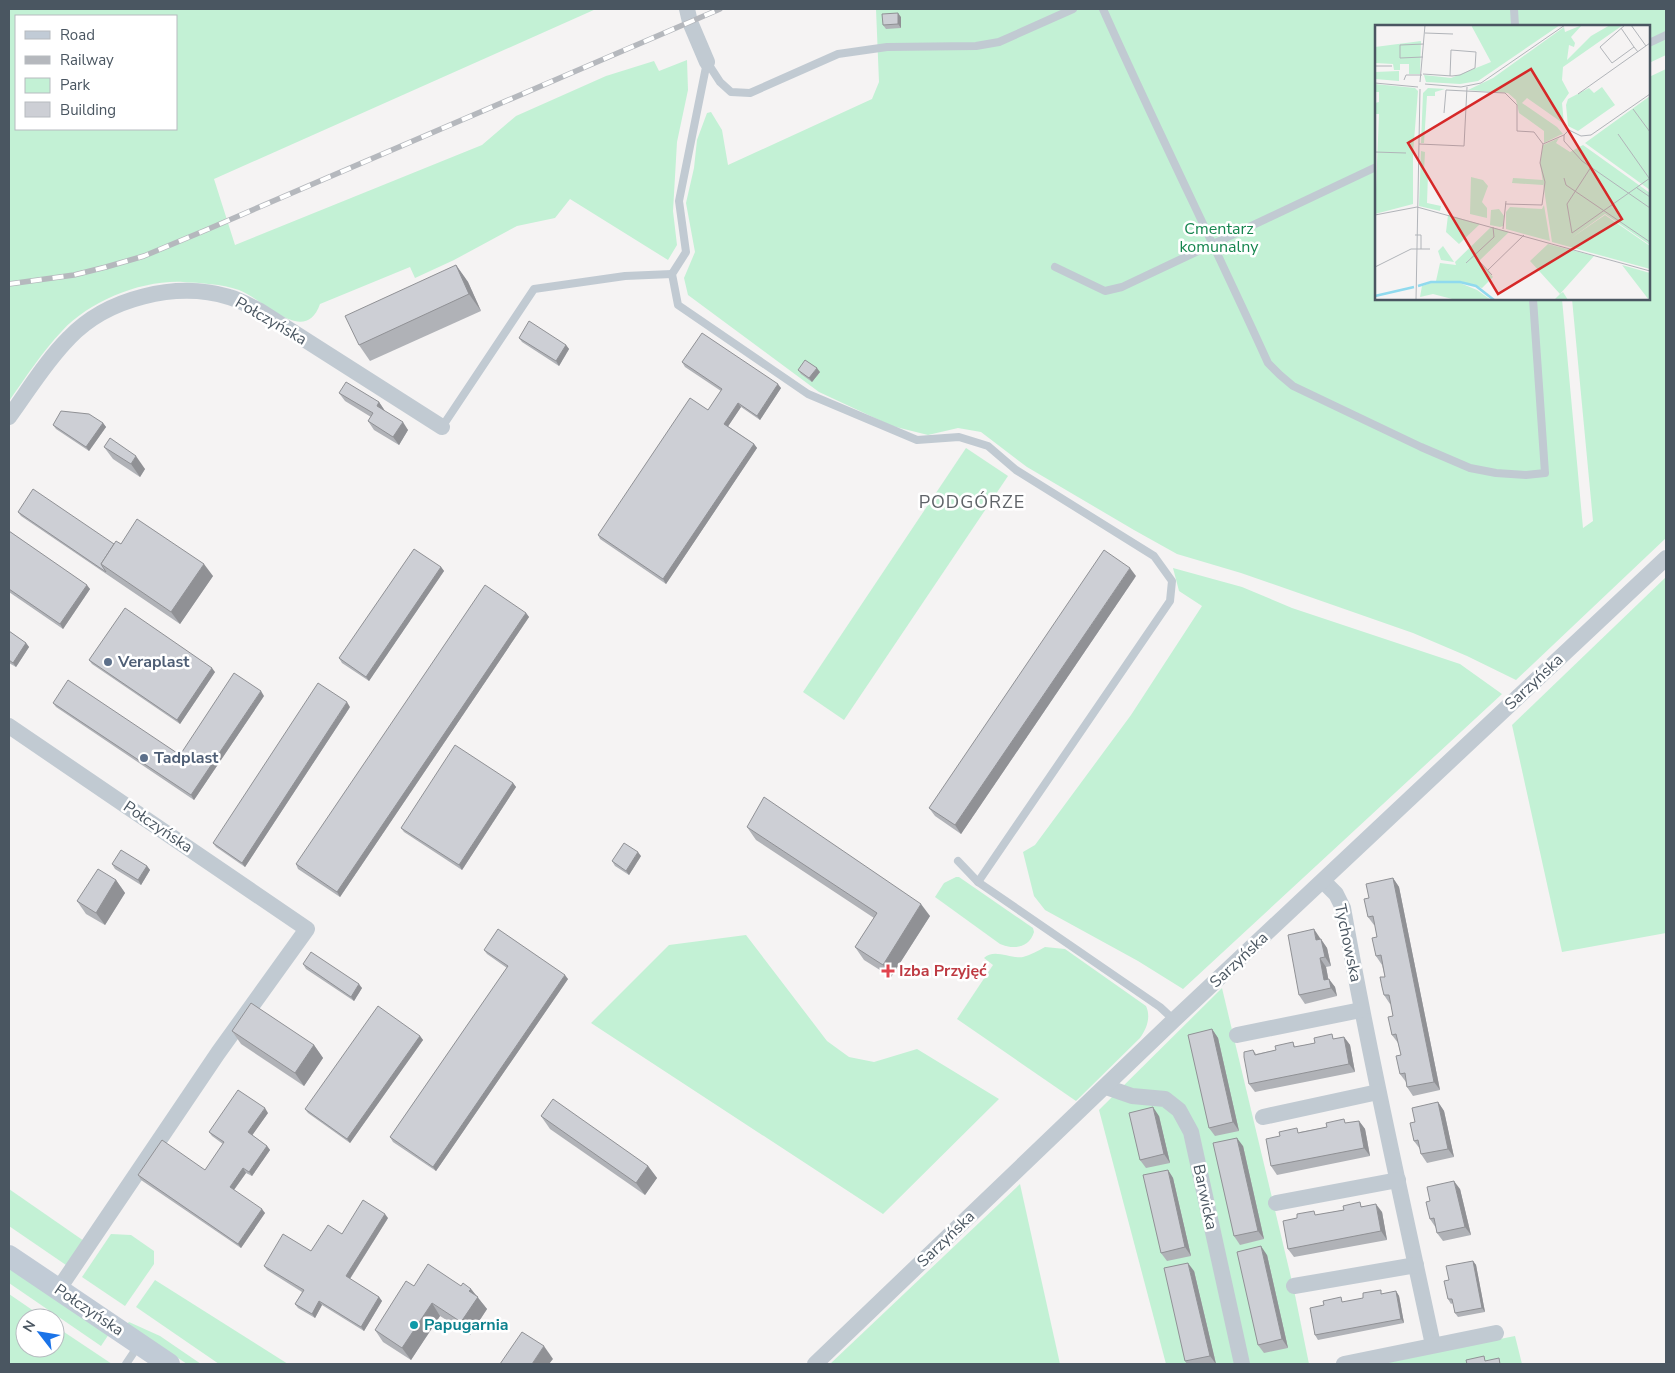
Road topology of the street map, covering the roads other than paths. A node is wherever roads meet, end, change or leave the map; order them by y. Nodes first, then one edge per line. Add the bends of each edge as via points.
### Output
1 (687, 9) edge
2 (1072, 9) edge
3 (1103, 9) edge
4 (1514, 9) edge
5 (1515, 25) edge
6 (1666, 35) edge
7 (1650, 43) edge
8 (706, 62) junction
9 (1375, 166) edge
10 (1214, 243) junction
11 (1055, 267) dead end
12 (672, 274) junction
13 (1533, 300) edge
14 (9, 417) edge
15 (442, 427) joint
16 (1666, 558) edge
17 (9, 726) edge
18 (958, 861) dead end
19 (1323, 881) junction
20 (978, 882) junction
21 (1361, 1010) junction
22 (1174, 1020) junction
23 (1236, 1035) dead end
24 (1106, 1087) junction
25 (1378, 1092) junction
26 (1264, 1117) dead end
27 (1398, 1180) junction
28 (1276, 1203) dead end
29 (9, 1256) edge
30 (1416, 1265) junction
31 (1294, 1286) dead end
32 (58, 1290) junction
33 (1496, 1333) dead end
34 (139, 1344) junction
35 (1432, 1345) junction
36 (126, 1364) edge
37 (168, 1364) edge
38 (815, 1364) edge
39 (1242, 1364) edge
40 (1344, 1364) edge

1 - 8 street
2 - 8 lane via 999,42 976,46 887,47 838,54 750,93 731,92
3 - 10 lane
4 - 5 lane
6 - 7 lane
8 - 12 lane via 679,201 686,252
9 - 10 lane
10 - 11 lane via 1105,291
10 - 13 lane via 1268,363 1280,375 1294,386 1421,447 1470,468 1496,473 1545,473
12 - 15 lane via 625,276 534,289
12 - 20 lane via 678,305 808,394 917,440 959,437 988,446 1016,470 1154,556 1172,581 1170,601
14 - 15 street, Połczyńska via 53,356 88,321 134,299 163,292 194,292 228,297 260,312
16 - 19 street, Sarzyńska
17 - 32 street, Połczyńska via 307,930 218,1053
18 - 20 lane
19 - 21 street, Tychowska via 1336,894 1343,908
19 - 22 street, Sarzyńska
20 - 22 lane via 1160,1007
21 - 23 street
21 - 25 street, Tychowska
22 - 24 street, Sarzyńska
24 - 38 street, Sarzyńska
24 - 39 street, Barwicka via 1132,1096 1165,1099 1173,1104 1191,1132
25 - 26 street
25 - 27 street, Tychowska
27 - 28 street
27 - 30 street, Tychowska
29 - 32 main road, Połczyńska
30 - 31 street
30 - 35 street, Tychowska
32 - 34 main road, Połczyńska
33 - 35 street
34 - 36 lane
34 - 37 main road, Połczyńska
35 - 40 street

